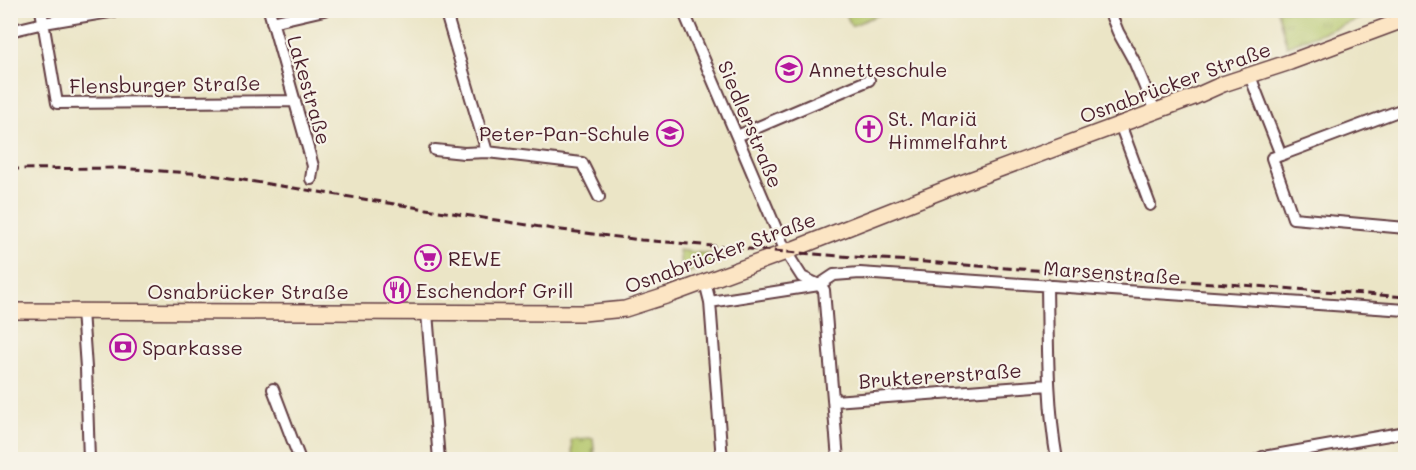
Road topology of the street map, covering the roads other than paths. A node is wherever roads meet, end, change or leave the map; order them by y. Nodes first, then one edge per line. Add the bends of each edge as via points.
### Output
1 (41, 10) edge
2 (122, 10) edge
3 (324, 10) edge
4 (445, 10) edge
5 (683, 10) edge
6 (1109, 10) edge
7 (271, 16) edge
8 (1406, 19) edge
9 (44, 23) junction
10 (10, 31) edge
11 (1250, 76) junction
12 (869, 81) dead end
13 (295, 101) junction
14 (1406, 108) edge
15 (1155, 111) junction
16 (1120, 124) junction
17 (737, 136) junction
18 (435, 150) dead end
19 (487, 152) junction
20 (1281, 155) junction
21 (311, 179) dead end
22 (599, 197) dead end
23 (1150, 205) dead end
24 (1406, 228) edge
25 (786, 252) junction
26 (705, 282) junction
27 (819, 285) junction
28 (1047, 285) junction
29 (710, 302) junction
30 (1406, 309) edge
31 (82, 311) junction
32 (10, 312) edge
33 (428, 313) junction
34 (1048, 385) junction
35 (273, 389) dead end
36 (834, 401) junction
37 (1406, 432) edge
38 (296, 458) edge
39 (89, 459) edge
40 (439, 459) edge
41 (722, 459) edge
42 (838, 459) edge
43 (1057, 459) edge
44 (1257, 459) edge

1 - 9 street, Flensburger Straße
2 - 9 street
3 - 7 street
4 - 19 street
5 - 17 street, Siedlerstraße
6 - 15 street
7 - 13 street, Lakestraße
8 - 11 main road, Osnabrücker Straße
9 - 10 street
9 - 13 street, Flensburger Straße via 57,103
11 - 15 main road, Osnabrücker Straße
11 - 20 street
12 - 17 street
13 - 21 street, Lakestraße via 313,165
14 - 20 street
15 - 16 main road, Osnabrücker Straße
16 - 23 street
16 - 25 main road, Osnabrücker Straße
17 - 25 street, Siedlerstraße
18 - 19 street
19 - 22 street via 582,164
20 - 24 street via 1272,159 1293,218
25 - 26 main road, Osnabrücker Straße
25 - 27 street, Siedlerstraße via 802,277
26 - 29 street
26 - 33 main road, Osnabrücker Straße via 625,309 583,313
27 - 28 street, Marsenstraße via 834,275 860,273
27 - 29 street
27 - 36 street via 824,290
28 - 30 street, Marsenstraße
28 - 34 street
29 - 41 street
31 - 32 main road, Osnabrücker Straße
31 - 33 main road, Osnabrücker Straße
31 - 39 street
33 - 40 street
34 - 36 street, Bruktererstraße
34 - 43 street
35 - 38 street
36 - 42 street
37 - 44 street

